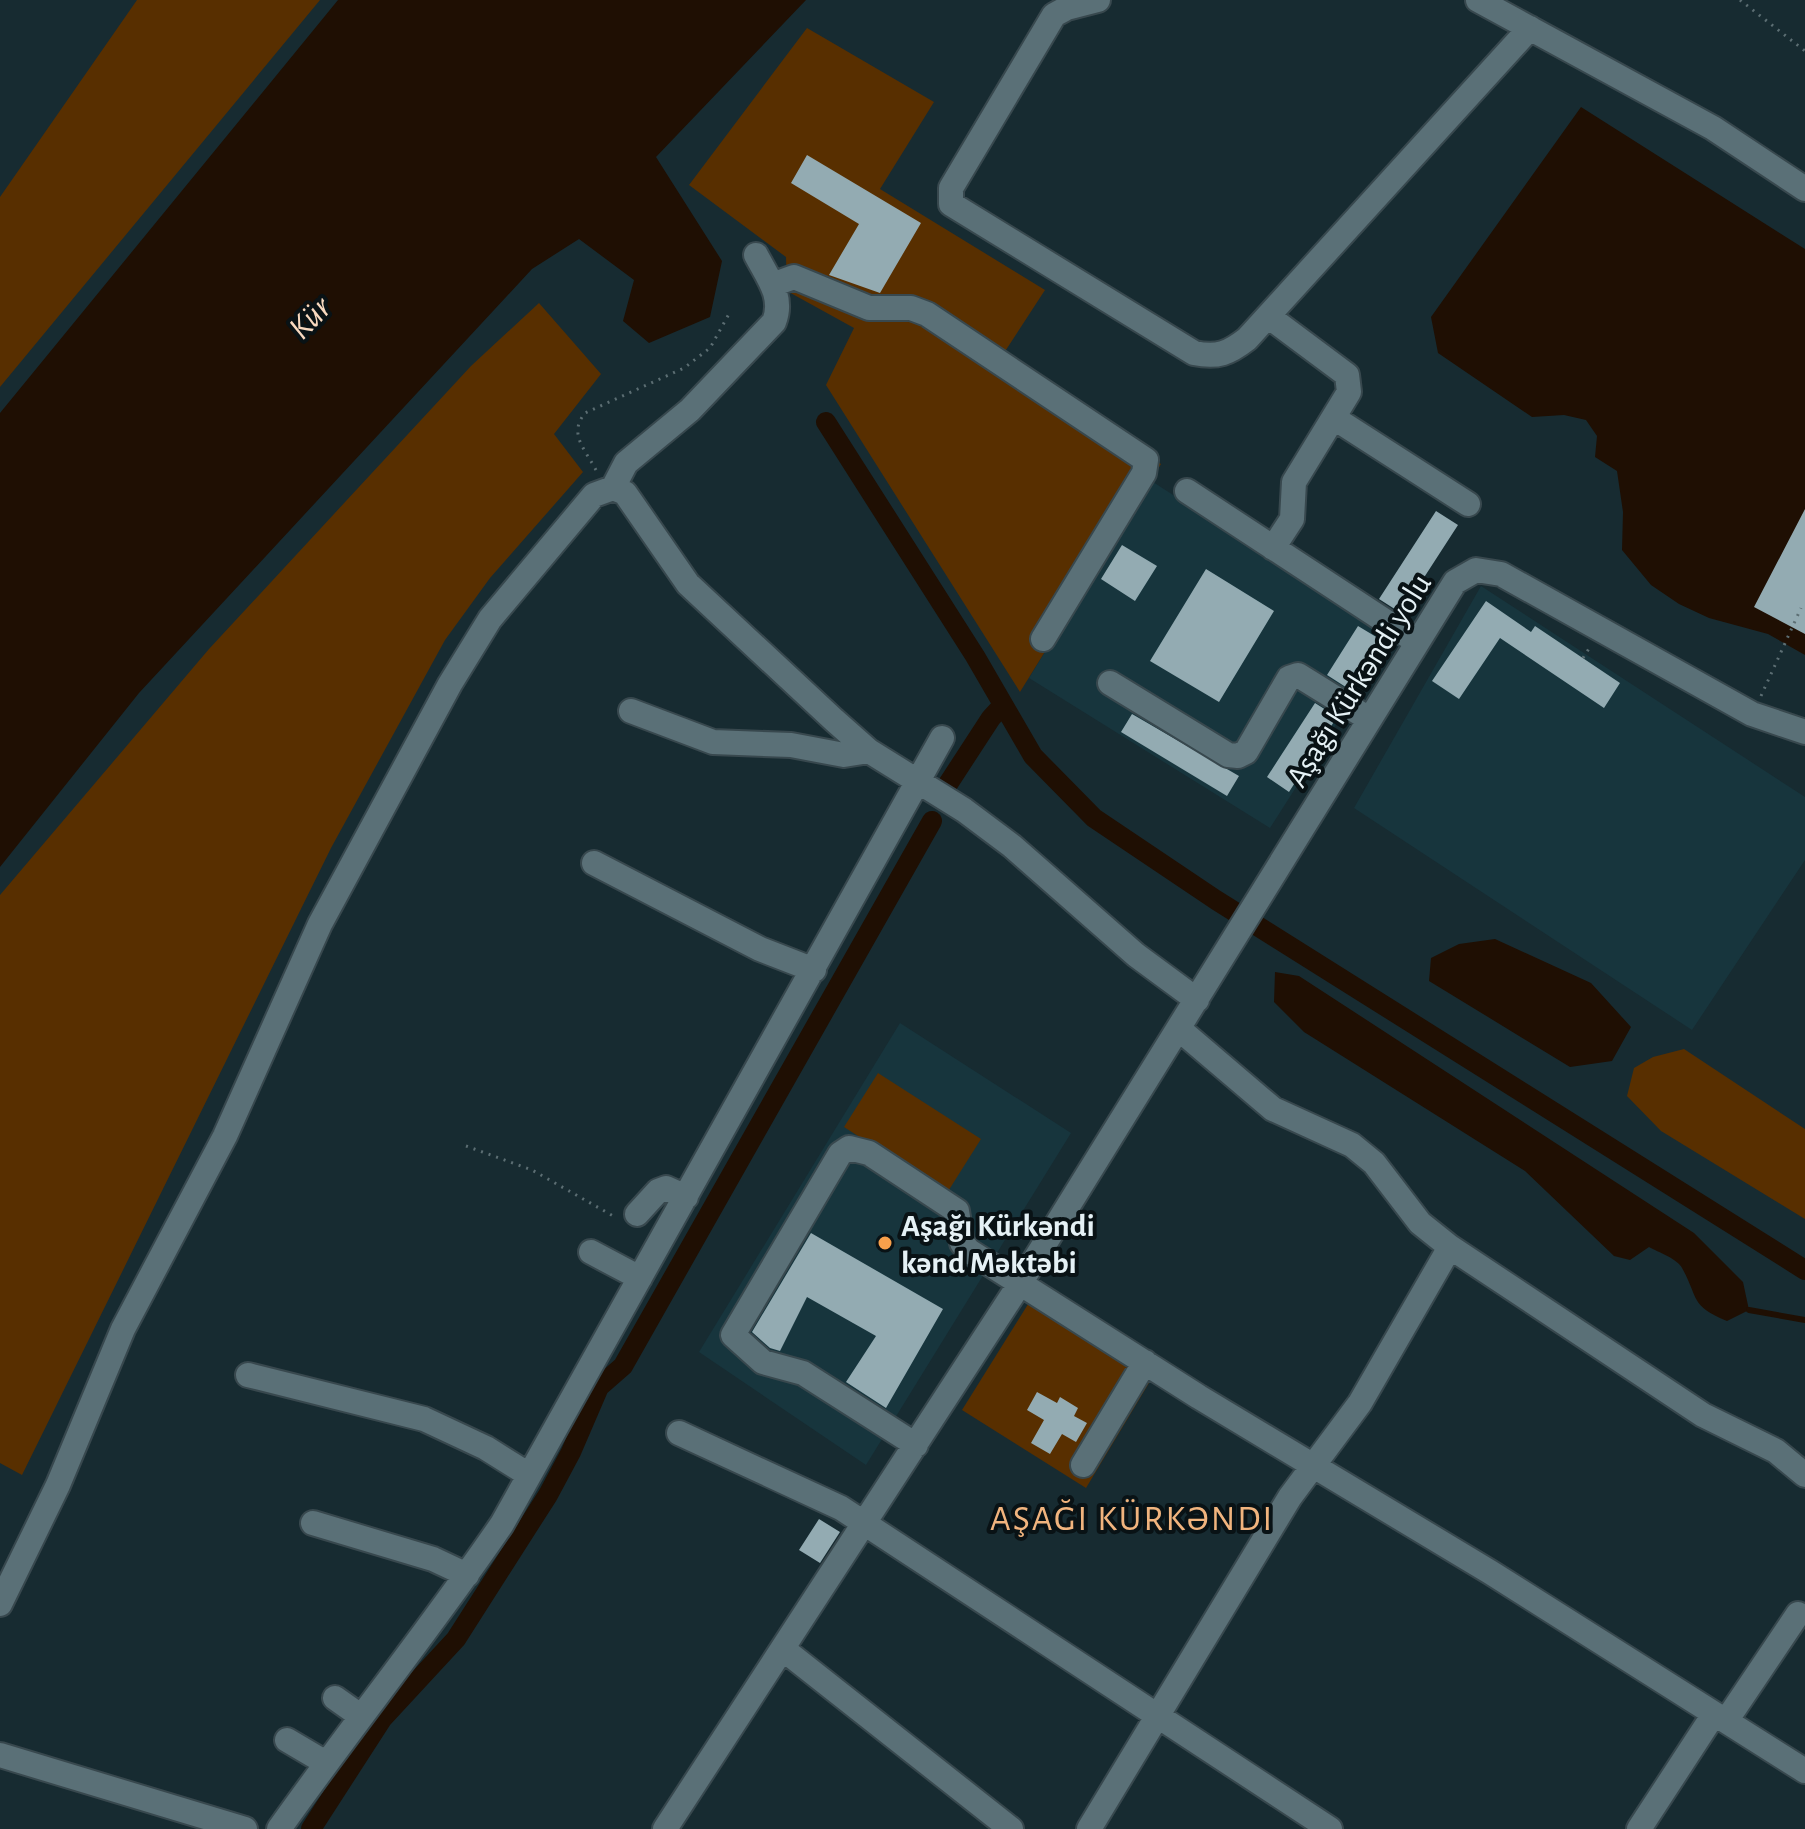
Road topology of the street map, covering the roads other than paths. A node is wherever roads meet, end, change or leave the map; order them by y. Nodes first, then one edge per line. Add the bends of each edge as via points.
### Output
1 (1098, 0) edge
2 (1478, 0) edge
3 (1530, 28) junction
4 (1805, 189) edge
5 (756, 255) dead end
6 (772, 285) junction
7 (1268, 316) junction
8 (1334, 418) junction
9 (610, 488) junction
10 (1187, 491) dead end
11 (1468, 504) dead end
12 (1273, 548) junction
13 (1043, 639) dead end
14 (1417, 642) junction
15 (1110, 683) dead end
16 (631, 711) dead end
17 (1369, 719) junction
18 (1805, 732) edge
19 (942, 738) dead end
20 (869, 751) junction
21 (917, 782) junction
22 (594, 863) dead end
23 (814, 970) junction
24 (1197, 1000) junction
25 (1179, 1029) junction
26 (686, 1197) junction
27 (630, 1218) road end
28 (1450, 1247) junction
29 (591, 1252) dead end
30 (640, 1278) junction
31 (1021, 1282) junction
32 (1145, 1362) junction
33 (248, 1375) dead end
34 (679, 1433) dead end
35 (916, 1445) junction
36 (1083, 1465) dead end
37 (1312, 1465) junction
38 (529, 1475) junction
39 (1805, 1475) edge
40 (313, 1523) dead end
41 (865, 1524) junction
42 (467, 1575) junction
43 (0, 1604) edge
44 (1798, 1614) dead end
45 (783, 1649) junction
46 (335, 1698) dead end
47 (359, 1715) junction
48 (1155, 1717) junction
49 (1720, 1718) junction
50 (287, 1740) dead end
51 (0, 1755) edge
52 (326, 1763) junction
53 (1805, 1771) edge
54 (245, 1829) edge
55 (279, 1829) edge
56 (665, 1829) edge
57 (1011, 1829) edge
58 (1089, 1829) edge
59 (1330, 1829) edge
60 (1639, 1829) edge

1 - 7 street via 1054,15 951,188 951,204 1194,353 1229,353
2 - 3 street
3 - 4 street via 1713,128
3 - 7 street
5 - 6 street
6 - 9 street via 779,309 774,322 690,410 626,463
6 - 13 street via 794,277 869,308 919,310 1146,460 1144,473
7 - 8 street via 1347,375 1349,392
8 - 11 street
8 - 12 street via 1294,482 1292,519
9 - 20 street via 625,493 636,506 688,584
9 - 43 street via 584,503 490,619 421,737 320,924 225,1136 123,1329 58,1485
10 - 12 street
12 - 14 street
14 - 17 street, Aşağı Kürkəndi yolu
14 - 18 street, Aşağı Kürkəndi yolu via 1455,582 1464,574 1488,570 1752,714
15 - 17 street via 1228,755 1246,752 1289,678 1298,675
16 - 20 street via 713,742 791,745 844,755
17 - 24 street, Aşağı Kürkəndi yolu
19 - 21 street
20 - 21 street
21 - 23 street
21 - 24 street via 1012,846 1136,955
22 - 23 street via 760,949
23 - 26 street
24 - 25 street, Aşağı Kürkəndi yolu
25 - 28 street via 1273,1109 1352,1145 1374,1163 1420,1223
25 - 31 street, Aşağı Kürkəndi yolu
26 - 27 street via 666,1188
26 - 30 street
28 - 37 street via 1360,1403
28 - 39 street via 1703,1415 1776,1451
29 - 30 street
30 - 38 street
31 - 32 street
31 - 35 street, Aşağı Kürkəndi yolu
31 - 35 street via 969,1251 962,1243 957,1211 869,1153 849,1148 840,1154 733,1335 763,1362 803,1373
32 - 36 street
32 - 37 street
33 - 38 street via 424,1419
34 - 41 street via 825,1499
35 - 41 street, Aşağı Kürkəndi yolu
37 - 48 street
37 - 49 street
38 - 42 street
40 - 42 street via 433,1559
41 - 45 street, Aşağı Kürkəndi yolu
41 - 48 street
42 - 47 street
44 - 49 street
45 - 56 street, Aşağı Kürkəndi yolu
45 - 57 street
46 - 47 street
47 - 52 street
48 - 58 street
48 - 59 street
49 - 53 street
49 - 60 street
50 - 52 street
51 - 54 street
52 - 55 street

